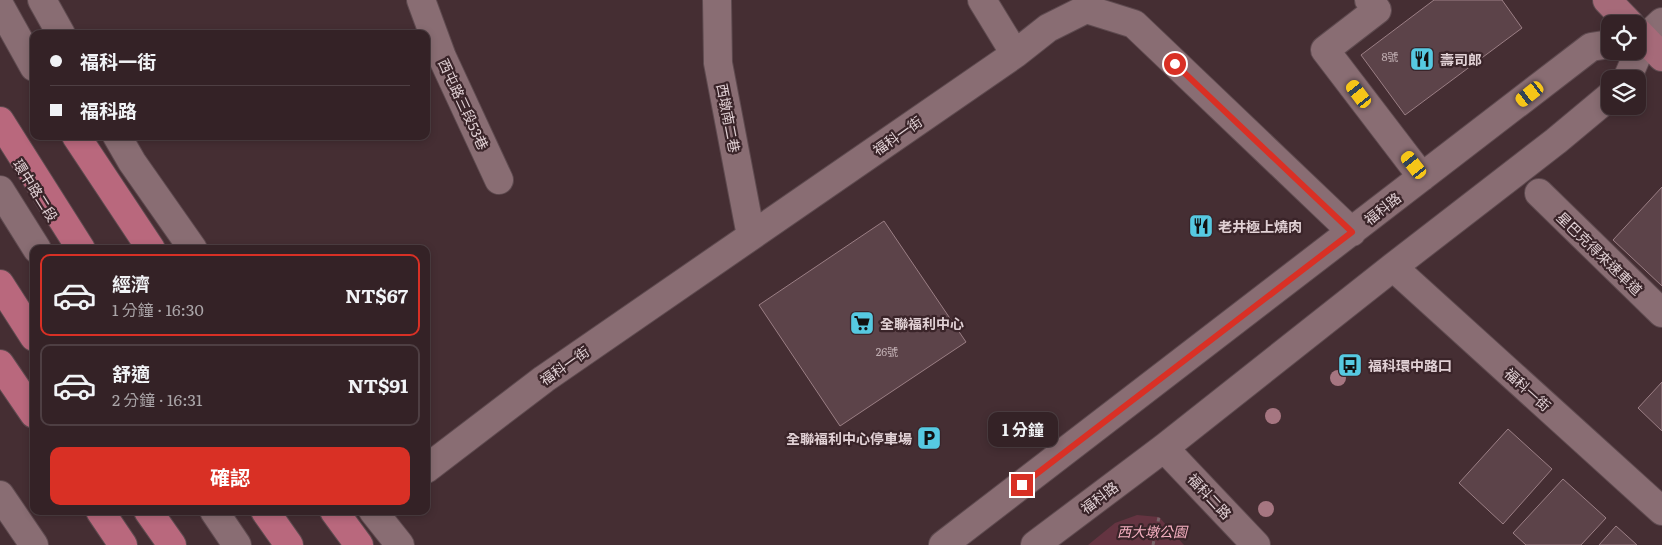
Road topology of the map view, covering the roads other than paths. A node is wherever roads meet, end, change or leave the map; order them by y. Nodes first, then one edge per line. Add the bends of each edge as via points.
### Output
1 (42, 0) edge
2 (420, 0) edge
3 (718, 0) edge
4 (982, 0) edge
5 (1369, 0) edge
6 (1607, 0) edge
7 (0, 6) edge
8 (1623, 15) edge
9 (59, 30) edge
10 (1601, 45) edge
11 (1015, 54) junction
12 (30, 60) edge
13 (1601, 104) edge
14 (0, 121) edge
15 (0, 131) edge
16 (79, 140) edge
17 (119, 140) edge
18 (1422, 177) junction
19 (499, 180) dead end
20 (0, 190) edge
21 (1539, 193) dead end
22 (1352, 232) junction
23 (751, 236) junction
24 (35, 245) edge
25 (70, 245) edge
26 (78, 245) edge
27 (148, 245) edge
28 (190, 245) edge
29 (1393, 267) junction
30 (0, 284) edge
31 (1662, 312) edge
32 (30, 331) edge
33 (0, 364) edge
34 (30, 408) edge
35 (1164, 448) junction
36 (430, 466) edge
37 (0, 496) edge
38 (1662, 512) edge
39 (103, 515) edge
40 (151, 515) edge
41 (217, 515) edge
42 (256, 515) edge
43 (268, 515) edge
44 (337, 515) edge
45 (376, 515) edge
46 (34, 545) edge
47 (123, 545) edge
48 (172, 545) edge
49 (237, 545) edge
50 (276, 545) edge
51 (289, 545) edge
52 (359, 545) edge
53 (400, 545) edge
54 (943, 545) edge
55 (1035, 545) edge
56 (1256, 545) edge

1 - 9 street
2 - 19 street, 西屯路三段53巷 via 442,57
3 - 23 street, 西墩南二巷 via 718,63
4 - 11 street
5 - 18 street via 1377,10 1325,50
6 - 8 main road
7 - 12 street
10 - 18 street, 福科路 via 1591,47
11 - 22 street, 福科一街 via 1048,28 1086,9 1134,24
11 - 23 street, 福科一街
13 - 29 street, 福科路
14 - 26 highway
15 - 25 street, 環中路二段
16 - 27 highway
17 - 28 street
18 - 22 street, 福科路
20 - 24 street
21 - 31 street, 星巴克得來速車道
22 - 54 street, 福科路
23 - 36 street, 福科一街 via 544,379
29 - 35 street, 福科路
29 - 38 street, 福科一街
30 - 32 highway
33 - 34 highway
35 - 55 street, 福科路
35 - 56 street, 福科二路
37 - 46 street
39 - 47 highway
40 - 48 highway
41 - 49 street
42 - 50 street
43 - 51 highway
44 - 52 highway
45 - 53 street

